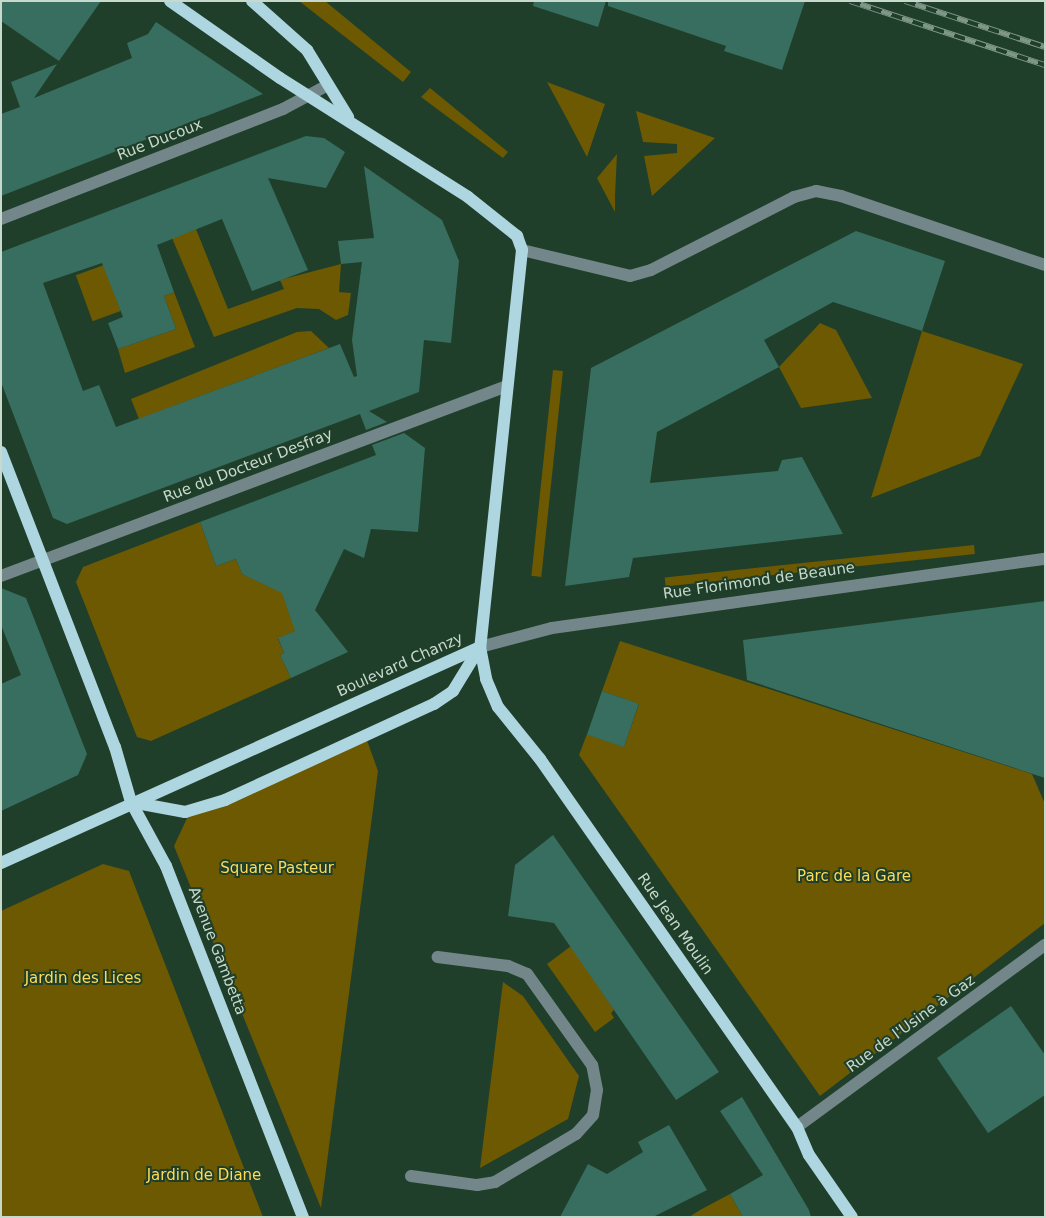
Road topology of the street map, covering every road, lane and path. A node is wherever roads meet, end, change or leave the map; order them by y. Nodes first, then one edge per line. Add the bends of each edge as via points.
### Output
1 (170, 1) edge
2 (252, 1) edge
3 (328, 84) junction
4 (309, 95) junction
5 (349, 119) junction
6 (1, 219) edge
7 (522, 250) junction
8 (1045, 265) edge
9 (507, 386) junction
10 (1, 452) edge
11 (1045, 559) edge
12 (43, 560) junction
13 (1, 576) edge
14 (480, 647) junction
15 (131, 802) junction
16 (1, 863) edge
17 (1045, 945) edge
18 (438, 957) dead end
19 (797, 1127) junction
20 (411, 1176) dead end
21 (303, 1217) edge
22 (852, 1217) edge

1 - 4 main road
2 - 3 main road via 308,50
3 - 4 street, Rue Ducoux
3 - 5 main road
4 - 5 main road
4 - 6 street, Rue Ducoux via 283,109
5 - 7 main road via 509,226
7 - 8 street via 630,276 651,270 794,196 816,191 885,210
7 - 9 main road
9 - 12 street, Rue du Docteur Desfray
9 - 14 main road
10 - 12 main road, Avenue Gambetta
11 - 14 street, Rue Florimond de Beaune via 609,619 552,628
12 - 13 street, Rue du Docteur Desfray
12 - 15 main road, Avenue Gambetta
14 - 15 main road, Boulevard Chanzy
14 - 15 main road, Boulevard Chanzy via 453,691 434,704 225,800 185,812
14 - 19 main road, Rue Jean Moulin via 486,679 498,707 540,759
15 - 16 main road, Boulevard Chanzy
15 - 21 main road, Avenue Gambetta via 166,866
17 - 19 street, Rue de l'Usine à Gaz
18 - 20 street via 508,966 527,974 592,1065 597,1090 593,1115 576,1134 495,1182 477,1185
19 - 22 main road, Rue Jean Moulin via 808,1155

